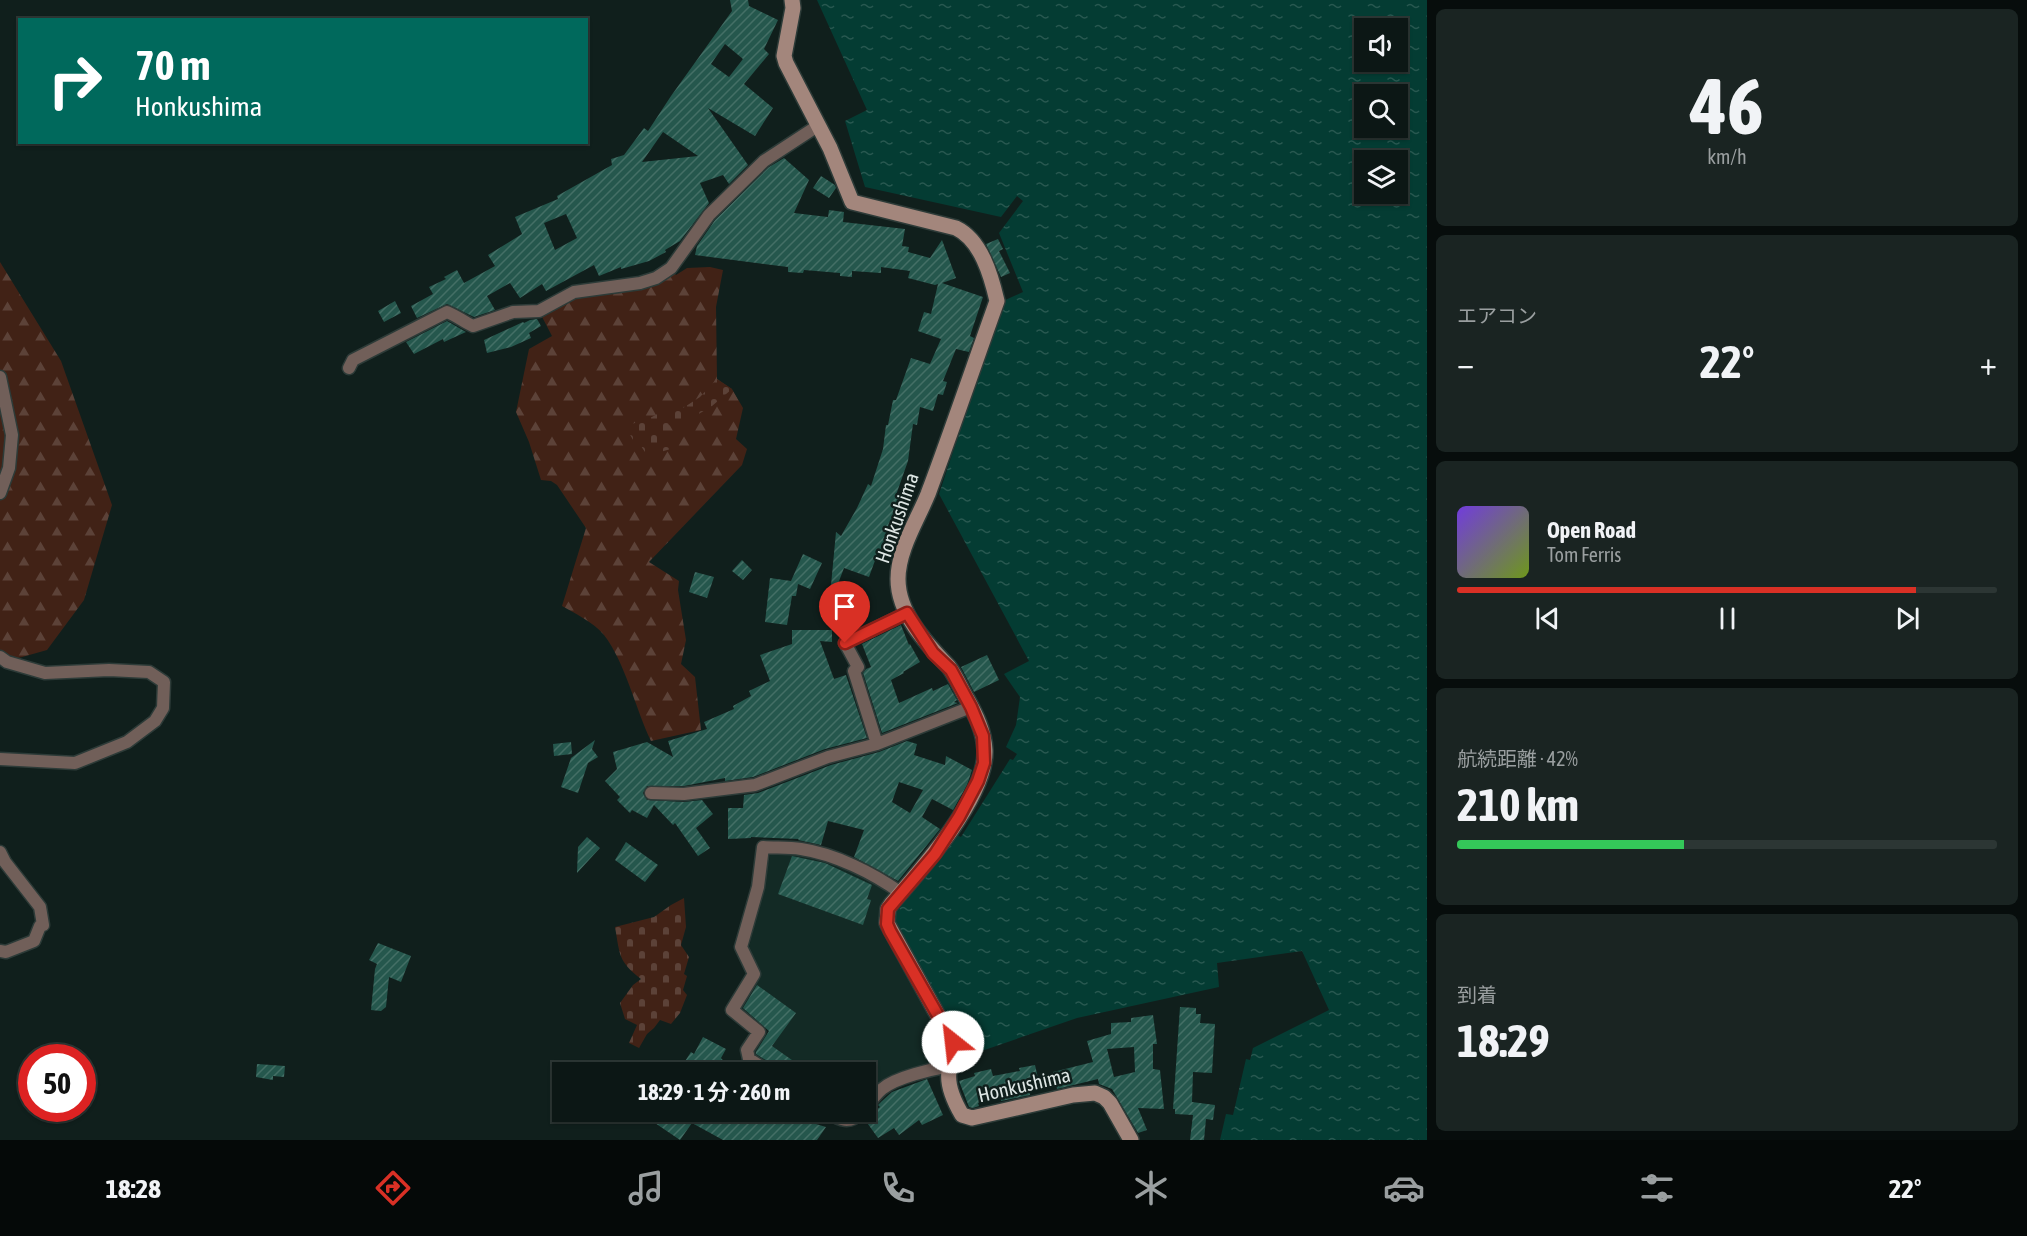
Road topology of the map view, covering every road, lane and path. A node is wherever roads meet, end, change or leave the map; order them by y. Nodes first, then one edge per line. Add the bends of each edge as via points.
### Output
1 (792, 0) edge
2 (819, 125) junction
3 (349, 368) dead end
4 (0, 377) edge
5 (0, 493) edge
6 (907, 613) junction
7 (0, 657) edge
8 (971, 707) junction
9 (877, 744) junction
10 (0, 759) edge
11 (651, 793) dead end
12 (0, 852) edge
13 (901, 893) junction
14 (0, 951) edge
15 (754, 1062) edge
16 (950, 1066) junction
17 (876, 1095) edge
18 (1131, 1140) edge

1 - 2 main road, Honkushima via 784,56
2 - 3 street via 764,161 710,215 671,268 656,278 574,292 539,311 513,312 473,326 447,312 353,360
2 - 6 main road, Honkushima via 852,202 964,232 978,250 997,301 903,552 900,596
4 - 5 street via 12,435 9,468
6 - 8 main road, Honkushima via 933,653 951,670
6 - 9 street via 845,643 858,667 854,671
7 - 10 street via 45,673 149,672 164,682 163,708 155,722 127,742 75,763
8 - 9 street
8 - 13 main road, Honkushima via 985,750 978,781 935,854
9 - 11 street via 828,757 755,785 684,794
12 - 14 street via 40,907 43,925 34,941
13 - 15 street via 884,880 821,854 763,847 758,887 741,947 754,974 732,1010 759,1032 747,1050
13 - 16 main road, Honkushima via 888,909 887,924 953,1042 955,1052
16 - 17 street via 890,1084
16 - 18 main road, Honkushima via 949,1081 958,1108 966,1117 1095,1093 1110,1103

